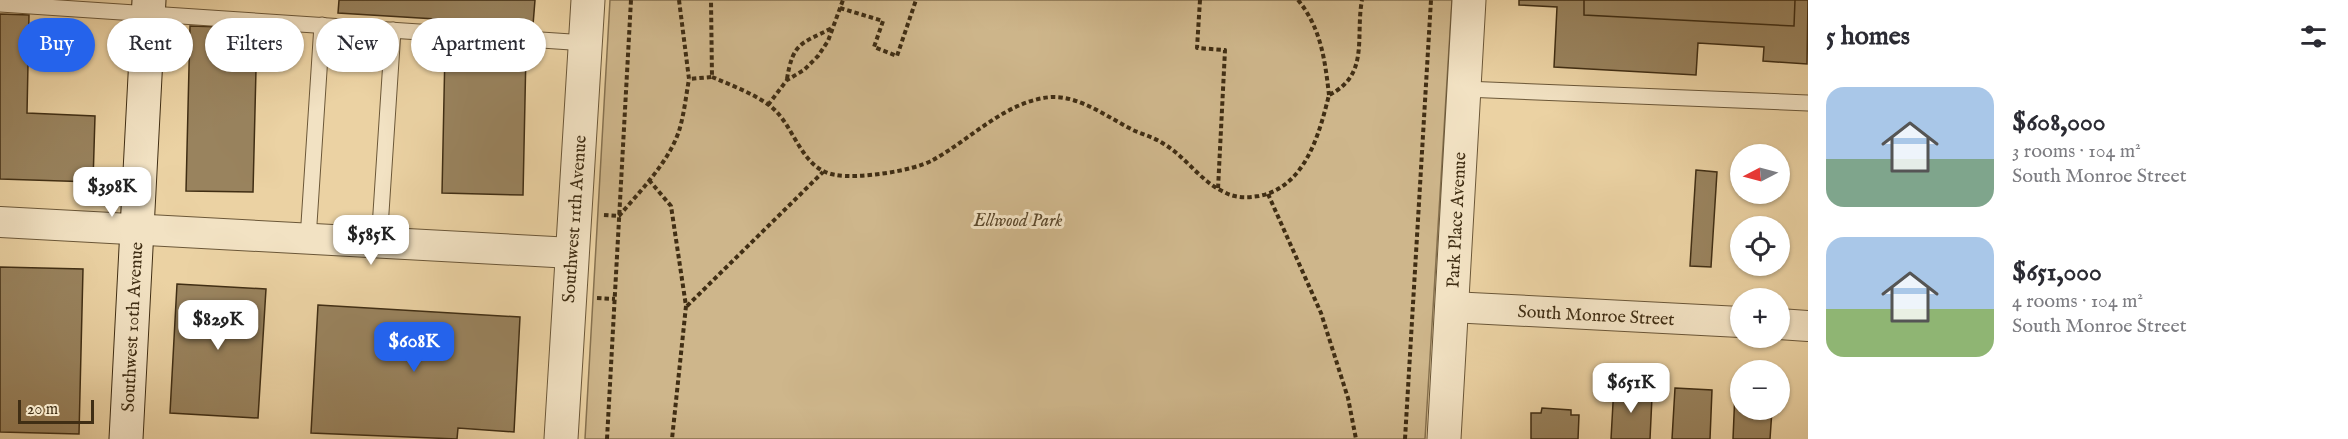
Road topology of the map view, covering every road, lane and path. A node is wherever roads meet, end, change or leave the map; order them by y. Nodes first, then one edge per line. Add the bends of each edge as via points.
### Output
1 (588, 0) edge
2 (632, 0) edge
3 (679, 0) edge
4 (711, 0) edge
5 (843, 0) edge
6 (916, 0) edge
7 (1200, 0) edge
8 (1298, 0) edge
9 (1362, 0) edge
10 (1431, 0) edge
11 (1469, 0) edge
12 (0, 4) edge
13 (149, 6) edge
14 (840, 8) junction
15 (316, 24) edge
16 (832, 28) junction
17 (399, 30) edge
18 (586, 43) junction
19 (319, 72) edge
20 (390, 72) edge
21 (712, 77) junction
22 (689, 80) junction
23 (787, 80) junction
24 (1464, 90) junction
25 (1329, 95) junction
26 (1808, 103) edge
27 (768, 105) junction
28 (823, 172) junction
29 (649, 180) junction
30 (1218, 189) junction
31 (1268, 194) junction
32 (597, 214) dead end
33 (620, 216) junction
34 (0, 222) edge
35 (137, 230) junction
36 (308, 239) junction
37 (379, 243) junction
38 (572, 254) junction
39 (594, 298) dead end
40 (615, 299) junction
41 (686, 306) junction
42 (1451, 307) junction
43 (1730, 321) edge
44 (1790, 325) edge
45 (1808, 326) edge
46 (126, 439) edge
47 (561, 439) edge
48 (607, 439) edge
49 (672, 439) edge
50 (1356, 439) edge
51 (1405, 439) edge
52 (1444, 439) edge

1 - 18 street, Southwest 11th Avenue
2 - 33 path
3 - 22 path
4 - 21 path
5 - 14 path
6 - 14 path via 897,56 874,47 883,21
7 - 30 path via 1197,48 1226,50
8 - 25 path via 1318,33
9 - 25 path via 1359,57 1352,76
10 - 51 path
11 - 24 street, Park Place Avenue
12 - 13 lane
13 - 15 lane
13 - 35 street, Southwest 10th Avenue
14 - 16 path
16 - 23 path via 818,56
16 - 23 path via 794,50
17 - 18 lane
18 - 38 street, Southwest 11th Avenue
19 - 36 lane
20 - 37 lane
21 - 22 path
21 - 27 path
22 - 29 path via 679,131
23 - 27 path
24 - 26 lane
24 - 42 street, Park Place Avenue
25 - 31 path via 1321,128 1307,158 1288,183
27 - 28 path
28 - 30 path via 836,176 865,175 923,164 1013,107 1053,97 1074,100 1164,144
28 - 41 path
29 - 33 path
29 - 41 path via 671,206
30 - 31 path via 1245,198
31 - 50 path via 1321,313 1348,398
32 - 33 path
33 - 40 path
34 - 35 street
35 - 36 street
35 - 46 street, Southwest 10th Avenue
36 - 37 street
37 - 38 street
38 - 47 street, Southwest 11th Avenue
39 - 40 path
40 - 48 path
41 - 49 path
42 - 43 street, South Monroe Street
42 - 52 street, Park Place Avenue
44 - 45 street

